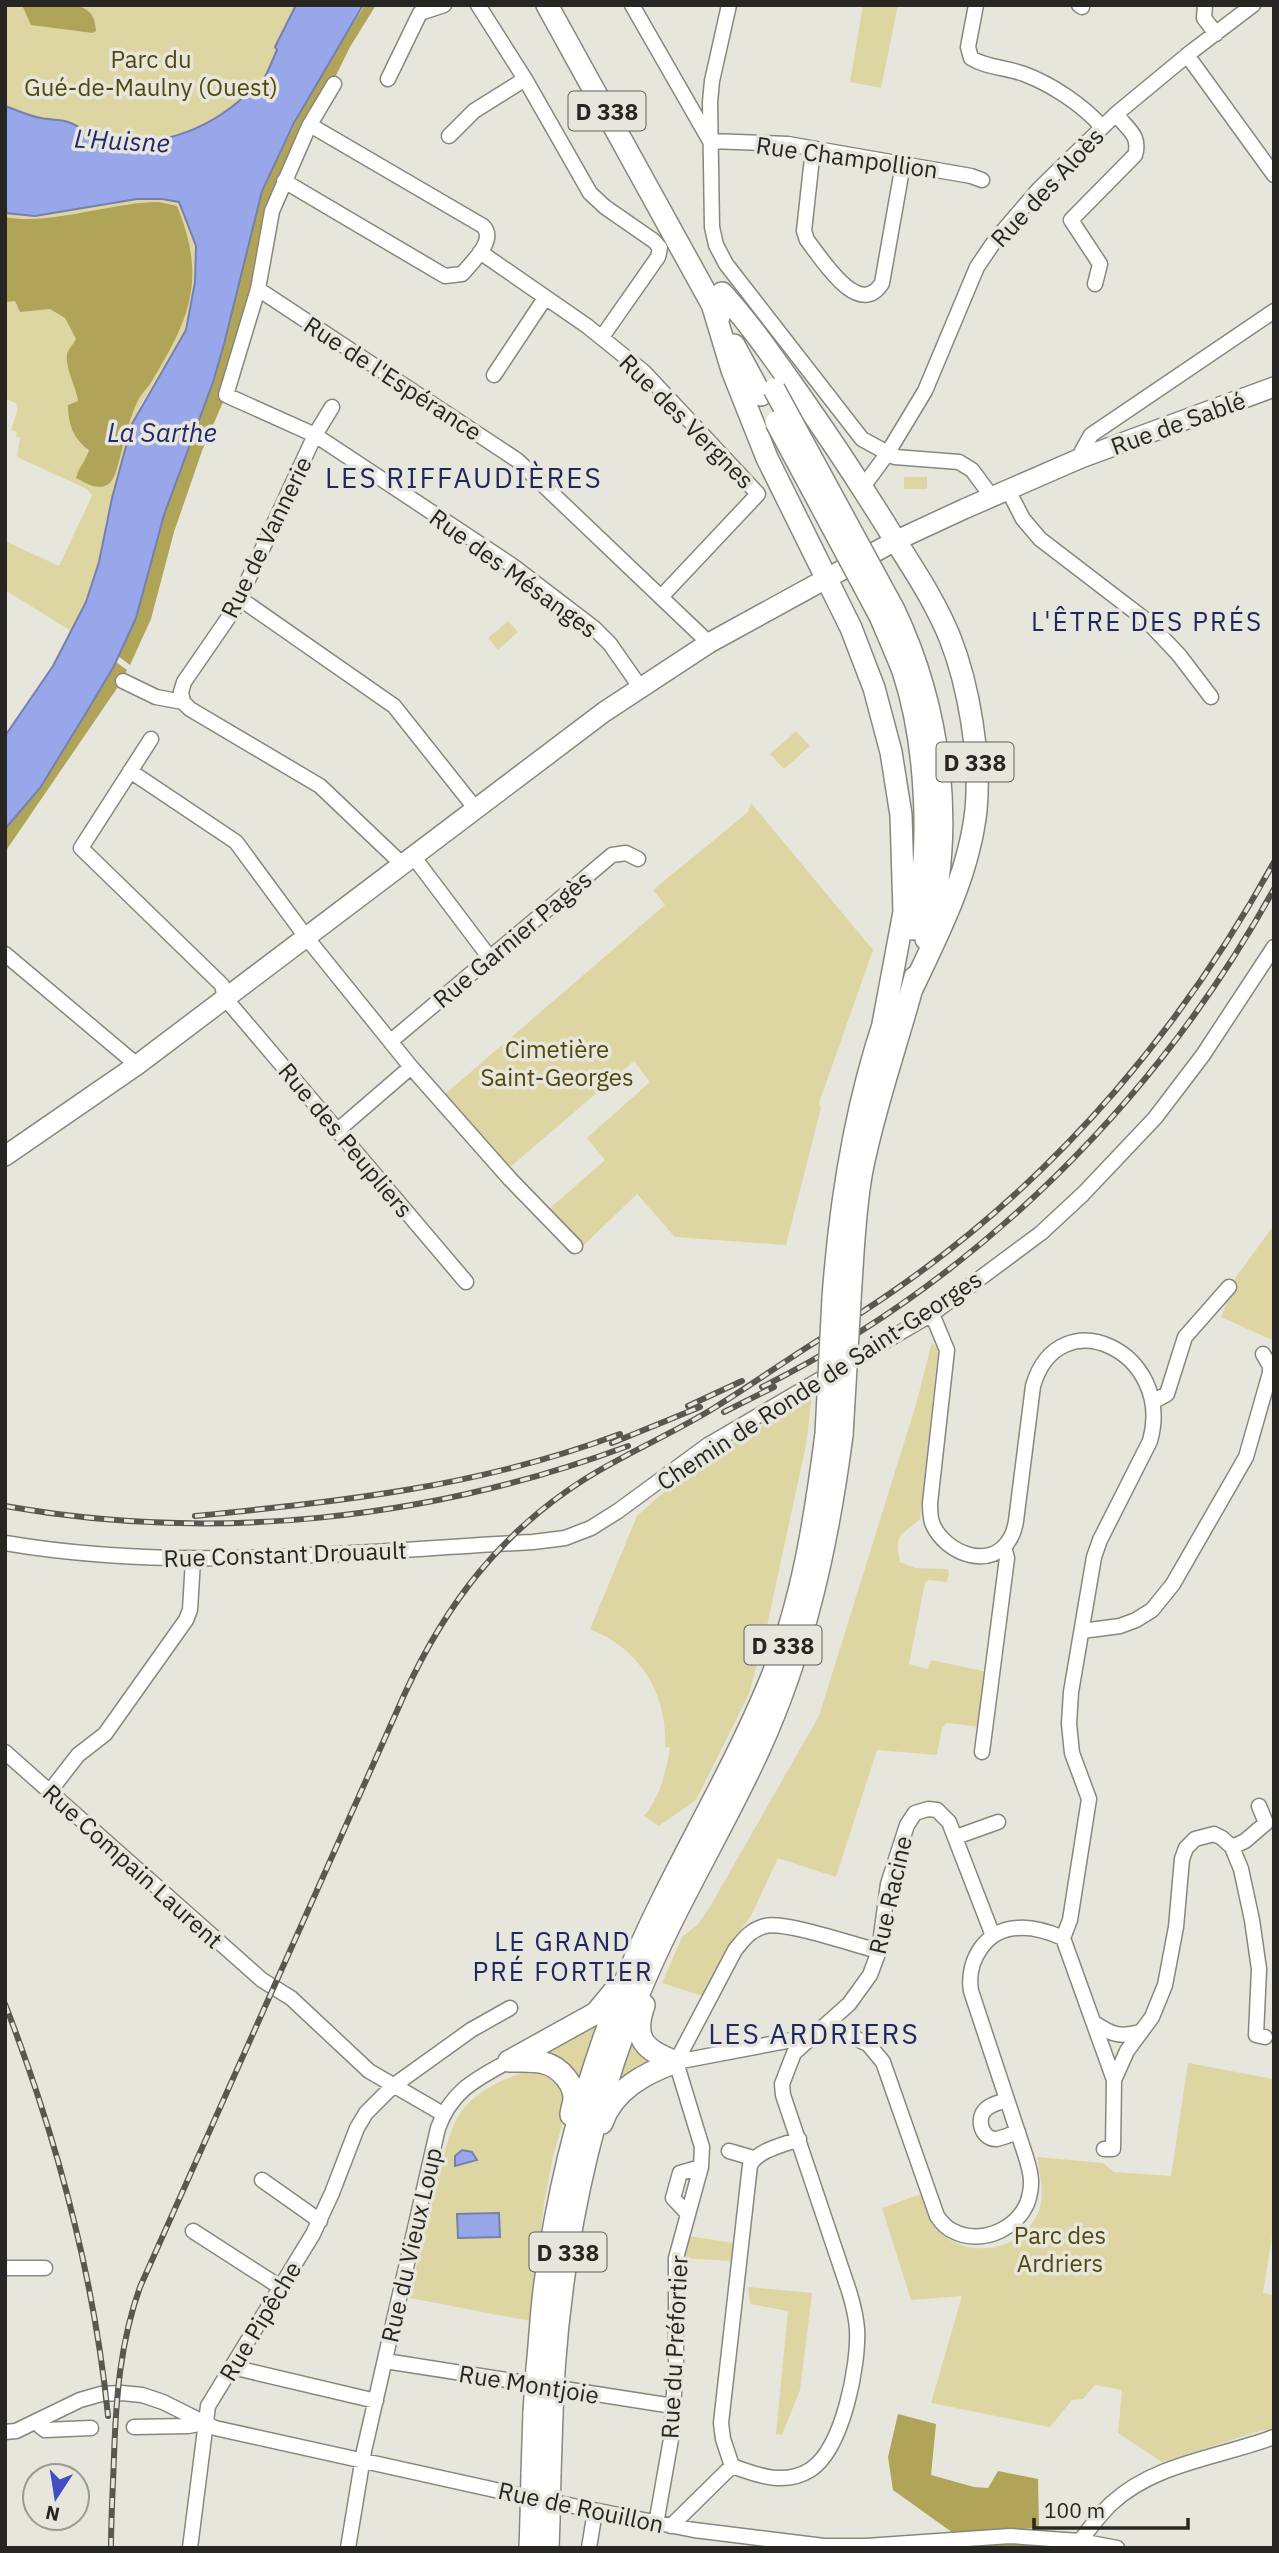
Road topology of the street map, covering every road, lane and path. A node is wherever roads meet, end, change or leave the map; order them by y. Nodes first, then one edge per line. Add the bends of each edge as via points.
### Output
1 (444, 5) edge
2 (478, 5) edge
3 (547, 5) edge
4 (563, 5) edge
5 (632, 5) edge
6 (729, 5) edge
7 (976, 5) edge
8 (1205, 5) edge
9 (1253, 5) edge
10 (1216, 34) junction
11 (1187, 55) junction
12 (388, 79) dead end
13 (525, 79) junction
14 (334, 84) dead end
15 (1116, 114) junction
16 (310, 125) junction
17 (1102, 127) junction
18 (449, 136) dead end
19 (710, 141) junction
20 (813, 149) junction
21 (903, 164) junction
22 (1274, 175) edge
23 (982, 180) dead end
24 (284, 181) junction
25 (480, 251) junction
26 (1095, 284) dead end
27 (258, 289) junction
28 (545, 298) junction
29 (718, 300) junction
30 (1274, 311) edge
31 (602, 337) junction
32 (494, 375) dead end
33 (1274, 387) edge
34 (332, 407) dead end
35 (315, 435) junction
36 (887, 454) junction
37 (1082, 458) junction
38 (862, 484) junction
39 (1000, 493) junction
40 (895, 541) junction
41 (825, 579) junction
42 (661, 597) junction
43 (239, 598) junction
44 (887, 613) junction
45 (709, 643) junction
46 (122, 681) dead end
47 (640, 687) junction
48 (1211, 696) dead end
49 (183, 702) junction
50 (151, 739) dead end
51 (130, 771) junction
52 (475, 808) junction
53 (638, 859) dead end
54 (407, 860) junction
55 (306, 937) junction
56 (1274, 947) edge
57 (5, 954) edge
58 (490, 958) junction
59 (912, 989) junction
60 (225, 998) junction
61 (883, 1024) junction
62 (391, 1041) junction
63 (137, 1065) junction
64 (411, 1067) junction
65 (338, 1130) junction
66 (5, 1156) edge
67 (575, 1246) dead end
68 (466, 1282) dead end
69 (1229, 1287) dead end
70 (842, 1299) junction
71 (932, 1314) junction
72 (1263, 1354) dead end
73 (1154, 1401) junction
74 (834, 1434) junction
75 (565, 1538) joint
76 (5, 1543) edge
77 (1004, 1547) junction
78 (192, 1560) junction
79 (1082, 1632) junction
80 (5, 1752) edge
81 (982, 1752) dead end
82 (50, 1791) junction
83 (1259, 1806) dead end
84 (998, 1822) dead end
85 (956, 1837) junction
86 (1232, 1847) junction
87 (664, 1934) junction
88 (993, 1936) junction
89 (1063, 1937) junction
90 (879, 1951) junction
91 (628, 1975) junction
92 (510, 2008) dead end
93 (1093, 2022) junction
94 (826, 2025) junction
95 (1140, 2032) junction
96 (1265, 2037) dead end
97 (803, 2045) junction
98 (509, 2062) junction
99 (676, 2062) junction
100 (1114, 2080) junction
101 (393, 2085) junction
102 (1007, 2100) junction
103 (443, 2115) junction
104 (1018, 2132) junction
105 (799, 2139) junction
106 (1104, 2149) dead end
107 (729, 2151) dead end
108 (754, 2158) junction
109 (575, 2169) junction
110 (262, 2180) dead end
111 (320, 2221) junction
112 (193, 2231) dead end
113 (5, 2268) edge
114 (45, 2268) dead end
115 (280, 2287) junction
116 (385, 2361) junction
117 (232, 2367) junction
118 (376, 2401) junction
119 (673, 2406) junction
120 (37, 2421) junction
121 (204, 2423) junction
122 (134, 2427) dead end
123 (91, 2428) dead end
124 (5, 2431) edge
125 (1274, 2437) edge
126 (362, 2461) junction
127 (732, 2466) junction
128 (595, 2511) junction
129 (540, 2520) junction
130 (664, 2525) junction
131 (1080, 2541) junction
132 (190, 2548) edge
133 (348, 2548) edge
134 (530, 2548) edge
135 (548, 2548) edge
136 (589, 2548) edge
137 (1117, 2548) edge

1 - 12 street via 420,13
2 - 13 street
3 - 29 highway, D 338
4 - 29 highway, D 338
5 - 19 street
6 - 19 street via 712,81
7 - 17 street via 968,47 971,58 1046,84
8 - 10 street via 1204,18
9 - 10 street, Rue des Aloès
10 - 11 street, Rue des Aloès
11 - 15 street, Rue des Aloès
11 - 22 street
13 - 18 street via 474,111
13 - 31 street, Rue des Vergnes via 590,193 660,248
14 - 16 street
15 - 17 street, Rue des Aloès
15 - 26 street via 1136,136 1135,155 1071,220 1100,264
16 - 24 street
16 - 25 street via 482,226 489,237
17 - 36 street, Rue des Aloès via 1022,209 977,267 925,391
19 - 20 street, Rue Champollion
19 - 36 street via 712,227 726,264 862,439
20 - 21 street, Rue Champollion
20 - 21 street via 804,231 846,288 859,294 869,295 882,283
21 - 23 street, Rue Champollion
24 - 25 street via 445,276 462,274
24 - 27 street via 272,211
25 - 28 street, Rue des Vergnes
27 - 35 street, Rue des Mésanges via 226,395
27 - 42 street, Rue de l'Espérance via 517,460
28 - 31 street, Rue des Vergnes
28 - 32 street
29 - 38 highway, D 338 via 750,324
29 - 41 highway via 732,370 767,458
29 - 44 highway, D 338, bridge
30 - 37 street via 1091,435
31 - 42 street, Rue des Vergnes via 644,372 758,494
33 - 37 main road, Rue de Sablé
34 - 35 street, Rue de Vannerie
35 - 43 street, Rue de Vannerie
35 - 47 street, Rue des Mésanges via 513,566 584,620 610,645
36 - 38 street, Rue des Aloès
36 - 39 street via 959,462
37 - 39 main road, Rue de Sablé
38 - 40 highway
39 - 40 main road, Rue de Sablé
39 - 48 street via 1040,539 1147,621
40 - 41 main road, Rue de Sablé
40 - 59 highway, D 338 via 925,585 950,639 969,704 977,773 976,809 961,873 950,909
41 - 45 main road, Rue de Sablé
41 - 61 highway, D 338 via 851,628 874,688 901,815 904,912
42 - 45 street, Rue de l'Espérance
43 - 49 street, Rue de Vannerie via 184,682
43 - 52 street via 394,706
44 - 59 highway, D 338 via 916,662 935,734 939,771 942,838 937,882
44 - 61 highway, D 338 via 919,741 926,839 916,918
45 - 47 main road, Rue de Sablé
46 - 49 street via 156,697
47 - 52 main road, Rue de Sablé
49 - 54 street via 320,786
50 - 51 street
51 - 55 street via 236,842
51 - 60 street, Rue des Peupliers via 81,848 222,985
52 - 54 main road, Rue de Sablé
53 - 58 street, Rue Garnier Pagès via 626,853 612,855
54 - 55 main road, Rue de Sablé
54 - 58 street
55 - 60 main road, Rue de Sablé
55 - 62 street
56 - 71 street, Chemin de Ronde de Saint-Georges via 1155,1118 1041,1233
57 - 63 street
58 - 62 street, Rue Garnier Pagès
59 - 70 highway, D 338 via 862,1171
60 - 63 main road, Rue de Sablé
60 - 65 street, Rue des Peupliers
61 - 70 highway, D 338 via 859,1112 838,1228
62 - 64 street
63 - 66 main road, Rue de Sablé
64 - 65 street
64 - 67 street
65 - 68 street, Rue des Peupliers
69 - 73 street via 1185,1337 1167,1394
70 - 74 highway, D 338, bridge
71 - 75 street, Chemin de Ronde de Saint-Georges via 708,1446 591,1528
71 - 77 street via 947,1350 930,1503 932,1523 942,1539 965,1554 978,1558
72 - 79 street via 1270,1373 1246,1457 1173,1584 1152,1610 1136,1620
73 - 77 street via 1134,1362 1114,1347 1076,1342 1047,1357 1033,1386 1016,1521
73 - 79 street via 1150,1441 1094,1557
74 - 87 highway, D 338 via 833,1506 819,1572 783,1692 732,1806
74 - 91 highway, D 338 via 780,1654 742,1745
75 - 78 street, Rue Constant Drouault via 307,1557
76 - 78 street, Rue Constant Drouault via 93,1555
77 - 81 street via 1007,1558
78 - 82 street via 186,1620 105,1734 78,1755
79 - 89 street via 1069,1724 1072,1753 1088,1799 1070,1920
80 - 82 street, Rue Compain Laurent
82 - 101 street, Rue Compain Laurent via 261,1980 291,1998 369,2071
83 - 86 street via 1266,1823
84 - 85 street
85 - 88 street, Rue Racine
85 - 90 street, Rue Racine via 937,1810 923,1810 910,1818 888,1884
86 - 95 street via 1214,1834 1195,1839 1186,1848 1165,1985 1152,2017
86 - 96 street via 1241,1869 1259,1969 1256,2035
87 - 99 highway via 664,1956 643,2005 639,2028 644,2045
87 - 109 highway, D 338
88 - 89 street via 1016,1927
88 - 102 street via 976,1953 969,1980
89 - 93 street
90 - 94 street, Rue Racine via 859,1992
90 - 99 street via 783,1926 766,1926 748,1934
91 - 98 highway, D 338 via 596,2013
91 - 109 highway, D 338 via 599,2050
92 - 101 street, Rue Pipêche
93 - 95 street via 1110,2034
93 - 100 street
94 - 97 street, Rue Racine
94 - 104 street via 868,2044 877,2053 937,2216 950,2230 975,2236 993,2234 1020,2217 1031,2179
95 - 100 street
97 - 99 street via 792,2040
97 - 105 street, Rue Racine via 788,2063 782,2084
98 - 103 street, Rue du Vieux Loup via 466,2085
98 - 109 highway, D 338 via 551,2064 572,2085
99 - 109 highway via 649,2072 628,2087 604,2115
99 - 119 street, Rue du Préfortier via 702,2147 701,2167 676,2258
100 - 106 street via 1113,2148
101 - 103 street
101 - 111 street, Rue Pipêche via 357,2128
102 - 104 street
102 - 104 street via 984,2110 982,2129 997,2139
103 - 116 street, Rue du Vieux Loup
105 - 108 street
105 - 127 street, Rue Racine via 856,2315 850,2391 835,2434 809,2471 760,2477
107 - 108 street
108 - 127 street via 721,2423
109 - 129 highway, D 338, bridge via 545,2283
110 - 111 street
111 - 115 street, Rue Pipêche
112 - 115 street
113 - 114 street
115 - 117 street, Rue Pipêche
116 - 118 street, Rue du Vieux Loup
116 - 119 street, Rue Montjoie
117 - 118 street
117 - 121 street, Rue Pipêche via 208,2406
118 - 126 street, Rue du Vieux Loup
119 - 130 street, Rue du Préfortier
120 - 121 street via 80,2400 122,2393 153,2398
120 - 123 street via 45,2430
120 - 124 street
121 - 122 street, Rue de Rouillon
121 - 126 street, Rue de Rouillon
121 - 132 street, Rue Pipêche
125 - 131 street via 1154,2477 1112,2503
126 - 128 street, Rue de Rouillon
126 - 133 street, Rue du Vieux Loup
127 - 130 street
128 - 130 street, Rue de Rouillon
128 - 136 street
129 - 134 highway, D 338
129 - 135 highway, D 338
130 - 131 street, Rue de Rouillon via 824,2546 980,2537
131 - 137 street, Rue de Rouillon

